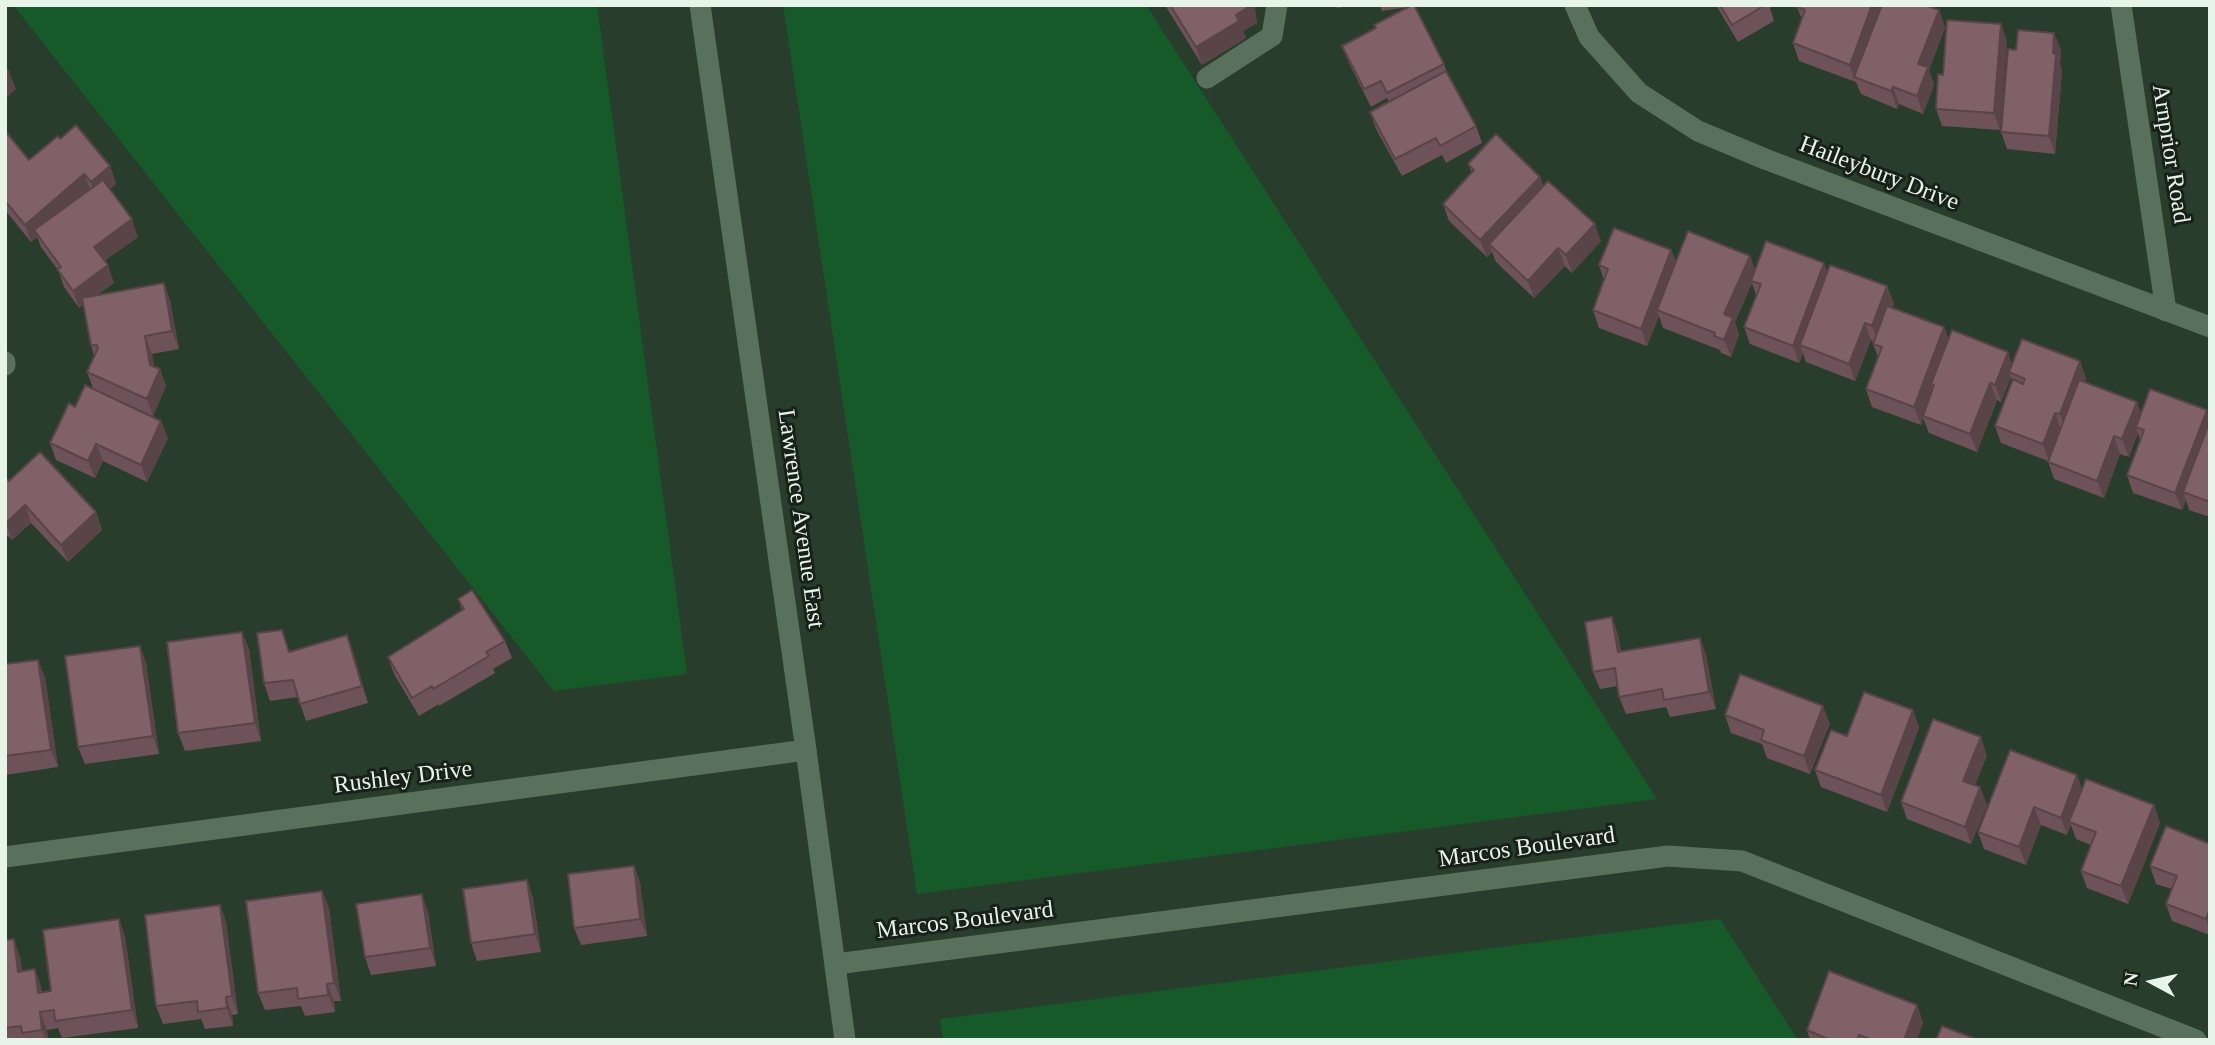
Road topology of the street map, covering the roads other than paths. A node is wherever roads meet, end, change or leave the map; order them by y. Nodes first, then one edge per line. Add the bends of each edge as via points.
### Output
1 (700, 5) edge
2 (1276, 5) edge
3 (1575, 5) edge
4 (2121, 5) edge
5 (1207, 78) dead end
6 (2166, 311) junction
7 (2210, 327) edge
8 (806, 750) junction
9 (5, 856) edge
10 (836, 964) junction
11 (845, 1040) edge
12 (2196, 1040) edge

1 - 8 street, Lawrence Avenue East
2 - 5 street via 1272,36
3 - 6 street, Haileybury Drive via 1589,37 1639,93 1698,131
4 - 6 street, Arnprior Road
6 - 7 street, Haileybury Drive
8 - 9 street, Rushley Drive
8 - 10 street, Lawrence Avenue East
10 - 11 street, Lawrence Avenue East
10 - 12 street, Marcos Boulevard via 1668,856 1742,861

